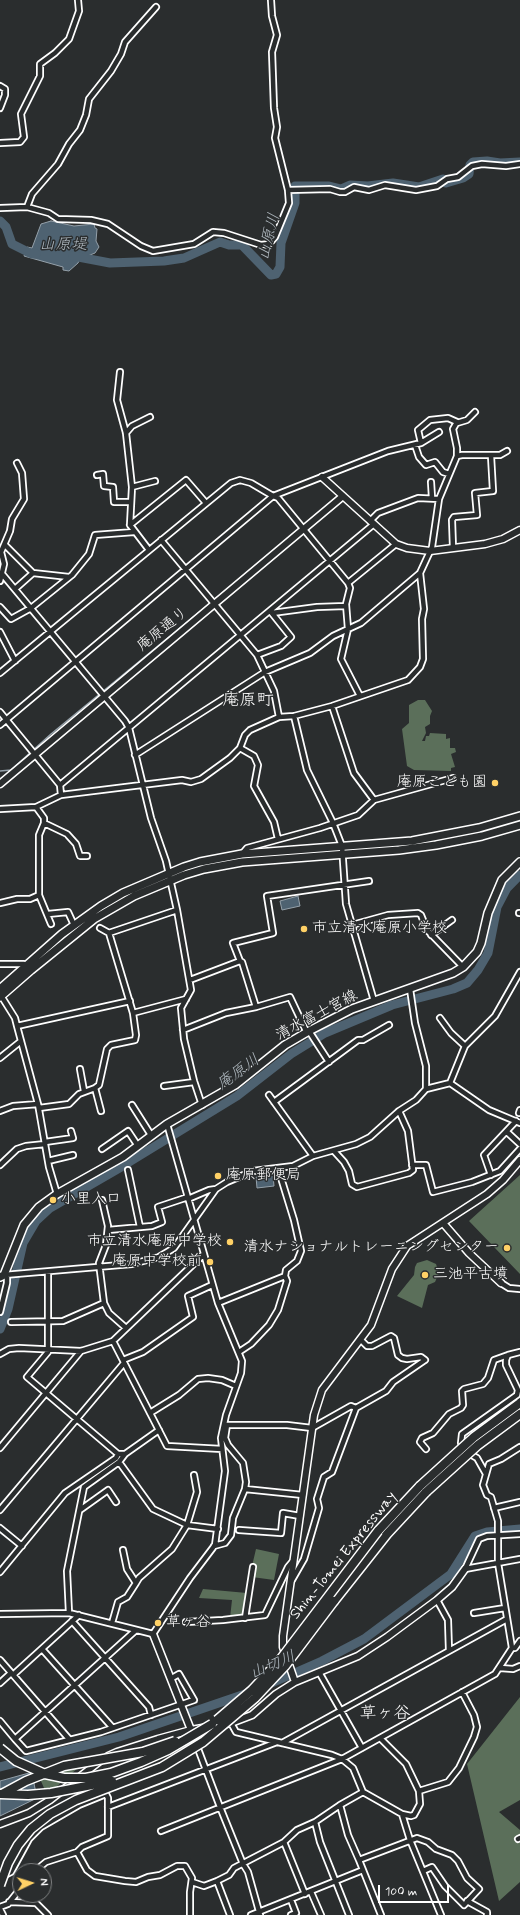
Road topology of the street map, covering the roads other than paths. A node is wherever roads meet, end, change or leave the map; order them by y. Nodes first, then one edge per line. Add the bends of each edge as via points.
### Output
1 (78, 0) edge
2 (271, 0) edge
3 (156, 7) dead end
4 (0, 86) edge
5 (0, 108) edge
6 (0, 143) edge
7 (520, 164) edge
8 (288, 190) junction
9 (27, 207) junction
10 (0, 208) edge
11 (120, 372) dead end
12 (475, 412) dead end
13 (150, 417) dead end
14 (458, 422) junction
15 (439, 432) dead end
16 (126, 434) junction
17 (421, 443) junction
18 (415, 446) junction
19 (508, 451) dead end
20 (456, 456) junction
21 (491, 456) junction
22 (17, 463) dead end
23 (97, 474) dead end
24 (449, 474) junction
25 (322, 477) junction
26 (156, 481) dead end
27 (431, 482) dead end
28 (132, 487) junction
29 (273, 496) junction
30 (343, 496) junction
31 (432, 498) junction
32 (439, 499) junction
33 (131, 502) junction
34 (206, 503) junction
35 (372, 522) junction
36 (130, 525) junction
37 (303, 530) junction
38 (520, 530) edge
39 (134, 532) junction
40 (161, 540) junction
41 (396, 544) junction
42 (5, 545) junction
43 (453, 548) junction
44 (149, 550) junction
45 (430, 551) junction
46 (330, 561) junction
47 (186, 570) junction
48 (420, 572) junction
49 (33, 573) junction
50 (3, 575) junction
51 (69, 577) junction
52 (0, 581) edge
53 (348, 583) junction
54 (15, 589) junction
55 (214, 605) junction
56 (346, 606) junction
57 (0, 607) edge
58 (31, 608) junction
59 (270, 612) junction
60 (348, 629) junction
61 (51, 631) junction
62 (0, 632) edge
63 (239, 636) junction
64 (257, 655) junction
65 (15, 661) junction
66 (75, 661) junction
67 (265, 672) junction
68 (0, 674) edge
69 (103, 696) junction
70 (360, 696) junction
71 (332, 706) junction
72 (0, 712) edge
73 (294, 716) junction
74 (280, 717) junction
75 (6, 719) junction
76 (0, 725) edge
77 (129, 728) junction
78 (240, 748) junction
79 (34, 754) junction
80 (135, 756) junction
81 (453, 778) dead end
82 (0, 784) edge
83 (60, 784) junction
84 (143, 785) junction
85 (61, 795) junction
86 (374, 800) junction
87 (36, 807) junction
88 (0, 809) edge
89 (520, 816) edge
90 (44, 823) junction
91 (332, 823) junction
92 (520, 825) edge
93 (278, 839) junction
94 (342, 850) junction
95 (242, 854) junction
96 (87, 856) dead end
97 (520, 862) edge
98 (168, 873) junction
99 (170, 881) junction
100 (369, 881) dead end
101 (345, 885) junction
102 (39, 895) junction
103 (0, 903) edge
104 (176, 910) junction
105 (48, 914) junction
106 (452, 920) dead end
107 (50, 924) dead end
108 (74, 925) junction
109 (352, 925) junction
110 (100, 928) dead end
111 (109, 933) junction
112 (431, 935) junction
113 (240, 962) junction
114 (0, 964) edge
115 (26, 965) junction
116 (463, 967) junction
117 (520, 972) edge
118 (190, 980) junction
119 (410, 989) junction
120 (0, 994) edge
121 (186, 999) junction
122 (130, 1001) junction
123 (374, 1001) junction
124 (256, 1006) junction
125 (133, 1013) junction
126 (440, 1018) dead end
127 (389, 1025) dead end
128 (17, 1026) junction
129 (183, 1030) junction
130 (309, 1033) junction
131 (21, 1041) junction
132 (465, 1046) junction
133 (0, 1058) edge
134 (329, 1062) junction
135 (80, 1069) dead end
136 (194, 1082) junction
137 (450, 1083) junction
138 (164, 1086) dead end
139 (96, 1088) junction
140 (426, 1089) junction
141 (84, 1091) junction
142 (269, 1095) dead end
143 (274, 1102) junction
144 (132, 1105) dead end
145 (202, 1105) junction
146 (39, 1106) junction
147 (0, 1111) edge
148 (101, 1111) dead end
149 (399, 1111) junction
150 (518, 1122) edge
151 (168, 1126) junction
152 (71, 1131) dead end
153 (507, 1132) junction
154 (152, 1135) junction
155 (45, 1143) junction
156 (520, 1144) edge
157 (138, 1146) junction
158 (102, 1149) dead end
159 (520, 1149) edge
160 (334, 1151) junction
161 (73, 1155) dead end
162 (313, 1156) junction
163 (520, 1160) edge
164 (48, 1161) junction
165 (0, 1165) edge
166 (412, 1165) junction
167 (278, 1168) junction
168 (128, 1170) dead end
169 (491, 1175) junction
170 (216, 1189) junction
171 (56, 1194) junction
172 (188, 1198) junction
173 (102, 1200) dead end
174 (194, 1221) junction
175 (443, 1223) junction
176 (140, 1227) junction
177 (108, 1230) junction
178 (204, 1254) junction
179 (100, 1267) junction
180 (48, 1272) junction
181 (5, 1276) edge
182 (285, 1276) junction
183 (502, 1283) joint
184 (212, 1285) junction
185 (520, 1289) edge
186 (104, 1303) junction
187 (218, 1303) junction
188 (0, 1312) edge
189 (48, 1321) junction
190 (11, 1322) dead end
191 (126, 1328) junction
192 (360, 1339) junction
193 (113, 1340) junction
194 (48, 1350) junction
195 (81, 1351) junction
196 (239, 1352) junction
197 (520, 1352) edge
198 (0, 1354) edge
199 (508, 1355) junction
200 (123, 1362) junction
201 (236, 1386) junction
202 (45, 1393) junction
203 (520, 1403) edge
204 (356, 1408) junction
205 (150, 1413) junction
206 (520, 1414) edge
207 (76, 1419) junction
208 (312, 1428) junction
209 (159, 1430) junction
210 (223, 1438) junction
211 (520, 1447) edge
212 (0, 1448) edge
213 (222, 1449) junction
214 (426, 1449) dead end
215 (118, 1454) junction
216 (125, 1454) junction
217 (119, 1462) junction
218 (486, 1474) junction
219 (194, 1475) dead end
220 (245, 1489) junction
221 (423, 1489) junction
222 (303, 1495) junction
223 (116, 1502) dead end
224 (520, 1502) edge
225 (494, 1508) junction
226 (0, 1510) edge
227 (80, 1510) junction
228 (300, 1516) junction
229 (187, 1525) junction
230 (0, 1528) edge
231 (218, 1529) junction
232 (238, 1530) dead end
233 (499, 1533) junction
234 (520, 1534) edge
235 (22, 1546) junction
236 (214, 1546) junction
237 (123, 1550) dead end
238 (520, 1559) edge
239 (293, 1561) junction
240 (498, 1563) junction
241 (253, 1567) dead end
242 (465, 1568) junction
243 (0, 1572) edge
244 (136, 1583) junction
245 (290, 1584) junction
246 (437, 1600) junction
247 (505, 1608) junction
248 (69, 1613) junction
249 (474, 1613) dead end
250 (0, 1614) edge
251 (79, 1614) junction
252 (245, 1618) junction
253 (507, 1619) junction
254 (72, 1621) junction
255 (186, 1622) dead end
256 (112, 1624) junction
257 (136, 1630) junction
258 (154, 1634) junction
259 (520, 1641) edge
260 (512, 1648) junction
261 (42, 1649) junction
262 (449, 1651) junction
263 (104, 1659) junction
264 (0, 1660) edge
265 (520, 1666) edge
266 (500, 1668) junction
267 (319, 1672) junction
268 (12, 1674) junction
269 (172, 1678) junction
270 (295, 1682) junction
271 (0, 1684) edge
272 (74, 1685) junction
273 (462, 1692) junction
274 (182, 1706) junction
275 (341, 1711) junction
276 (45, 1712) junction
277 (152, 1715) junction
278 (235, 1715) junction
279 (0, 1721) edge
280 (214, 1722) junction
281 (231, 1723) junction
282 (112, 1727) junction
283 (191, 1730) junction
284 (380, 1738) junction
285 (15, 1739) junction
286 (69, 1740) junction
287 (279, 1743) junction
288 (0, 1748) edge
289 (362, 1748) junction
290 (342, 1759) junction
291 (206, 1770) junction
292 (419, 1791) junction
293 (363, 1792) junction
294 (0, 1794) edge
295 (340, 1805) junction
296 (220, 1807) junction
297 (108, 1808) junction
298 (402, 1814) junction
299 (315, 1822) junction
300 (0, 1824) edge
301 (161, 1830) dead end
302 (410, 1840) junction
303 (284, 1842) junction
304 (77, 1852) junction
305 (359, 1860) junction
306 (45, 1863) edge
307 (243, 1864) junction
308 (363, 1870) junction
309 (423, 1871) junction
310 (0, 1877) edge
311 (217, 1881) junction
312 (192, 1882) junction
313 (336, 1882) junction
314 (0, 1885) edge
315 (311, 1892) junction
316 (305, 1894) junction
317 (12, 1898) edge
318 (291, 1900) junction
319 (467, 1901) junction
320 (9, 1902) junction
321 (0, 1908) edge
322 (260, 1913) edge
323 (3, 1915) edge
324 (48, 1915) edge
325 (190, 1915) edge
326 (230, 1915) edge
327 (251, 1915) edge
328 (291, 1915) edge
329 (321, 1915) edge
330 (349, 1915) edge
331 (381, 1915) edge
332 (441, 1915) edge
333 (487, 1915) edge

1 - 6 street via 79,12 69,39 40,64 40,76 21,114 24,137 20,142
2 - 8 street via 277,35 272,52 277,127 275,138
3 - 9 street via 125,42 111,71 89,98 80,130 58,164 32,194
4 - 5 street via 5,89 5,95
7 - 8 street via 472,166 458,177 447,179 437,186 416,190 385,185 369,190 354,187 345,192 330,189
8 - 9 street via 289,203 275,237 269,244 261,245 213,232 194,244 153,251 108,224 92,220 58,219 49,212
9 - 10 street
11 - 16 street via 117,400
12 - 14 street via 467,420 457,424
13 - 16 street via 132,426
14 - 17 street via 448,418 430,420 418,430
14 - 20 street via 453,429 457,445
15 - 17 street
16 - 28 street
17 - 18 street
18 - 24 street via 426,465 435,462 443,472
18 - 25 street via 388,451
19 - 21 street
20 - 21 street
20 - 24 street
21 - 43 street via 492,491 475,493 477,515 454,517
22 - 42 street via 22,473 24,499 12,519
23 - 33 street via 103,474 104,486 114,487 114,502
24 - 32 street
25 - 29 street
25 - 30 street
26 - 28 street
27 - 31 street
28 - 33 street
29 - 34 street via 251,483 240,480 231,483
29 - 37 street via 278,498
29 - 47 street
30 - 35 street
30 - 37 street, 庵原通り
31 - 32 street
31 - 35 street via 412,500 378,513
32 - 45 street
33 - 36 street
34 - 36 street via 186,480
34 - 40 street
35 - 41 street
35 - 46 street
36 - 39 street
37 - 46 street
37 - 55 street, 庵原通り
38 - 43 street via 494,542
39 - 44 street
39 - 51 street via 95,535 89,554
40 - 44 street
40 - 47 street
41 - 45 street via 412,550
41 - 53 street
42 - 49 street
42 - 50 street via 1,552
43 - 45 street
44 - 61 street
45 - 48 street
46 - 53 street
46 - 59 street
47 - 55 street
47 - 66 street
48 - 60 street via 361,624
48 - 70 street via 424,609 423,659 420,667 408,680
49 - 51 street
49 - 54 street
50 - 52 street
50 - 54 street
51 - 58 street
53 - 56 street via 350,591
54 - 58 street
55 - 63 street
55 - 69 street, 庵原通り
56 - 59 street
56 - 60 street
57 - 58 street via 11,619
58 - 61 street
59 - 63 street
59 - 64 street via 291,637 281,646
60 - 67 street via 333,636 310,654
60 - 70 street via 341,659
61 - 65 street
61 - 66 street
62 - 65 street
63 - 64 street
63 - 77 street
64 - 67 street
65 - 68 street
66 - 69 street
66 - 75 street
67 - 74 street via 274,691
67 - 80 street
69 - 77 street
69 - 79 street, 庵原通り
70 - 71 street
71 - 73 street
71 - 86 street via 354,773
72 - 75 street
73 - 74 street
73 - 91 street via 307,770
74 - 78 street via 250,730
75 - 76 street
75 - 79 street
77 - 80 street
77 - 83 street
78 - 84 street via 201,779 192,782 182,780
78 - 93 street via 254,756 258,765 254,786 274,822
79 - 82 street, 庵原通り
79 - 83 street
80 - 84 street
81 - 86 street
83 - 85 street
84 - 85 street
84 - 98 street
85 - 87 street
86 - 91 street via 358,814
87 - 88 street
87 - 90 street via 44,818
89 - 94 main road via 433,837
90 - 96 street via 67,834 76,844 80,856
90 - 102 street via 39,835
91 - 93 street
91 - 94 street
92 - 94 main road via 436,845
93 - 95 street via 247,848
94 - 95 main road
94 - 99 main road via 204,868
94 - 101 street
95 - 98 main road via 200,862
97 - 116 main road, 清水富士宮線 via 502,880 488,913 482,942
98 - 99 street
98 - 108 main road via 113,899
99 - 104 street
99 - 120 main road via 125,900 94,919
100 - 101 street
101 - 109 street via 346,904
101 - 113 street via 267,896 273,933 233,943
102 - 103 street via 30,899
102 - 105 street
104 - 111 street
104 - 118 street
105 - 107 street
105 - 108 street via 68,912
106 - 112 street
108 - 115 main road
109 - 112 street via 388,915 418,913
109 - 123 street
110 - 111 street
111 - 122 street
112 - 116 street
113 - 118 street
113 - 124 street
114 - 115 street
115 - 120 main road
116 - 119 main road, 清水富士宮線 via 454,974
117 - 132 street via 495,1016
118 - 121 street via 191,990
119 - 123 main road, 清水富士宮線
119 - 140 street via 415,1024 426,1066
120 - 128 street
121 - 125 street
121 - 129 street via 181,1008
122 - 125 street
122 - 128 street
123 - 130 main road, 清水富士宮線 via 352,1009
124 - 129 street via 226,1013
124 - 130 street via 290,997
125 - 139 street via 135,1040 111,1045 107,1049 99,1085
126 - 132 street
127 - 134 street via 363,1040 358,1040
128 - 131 street
129 - 136 street
130 - 134 street
130 - 145 main road, 清水富士宮線 via 285,1045 235,1085
131 - 133 street
131 - 146 street
132 - 137 street
134 - 143 street
135 - 141 street
136 - 138 street
136 - 145 street
137 - 140 street
137 - 150 street via 489,1110
139 - 141 street
139 - 148 street
140 - 149 street via 416,1100
141 - 146 street via 69,1104
142 - 143 street
143 - 162 street
144 - 154 street
145 - 151 main road, 清水富士宮線
146 - 147 street via 13,1106
146 - 155 street
149 - 160 street via 370,1137
149 - 166 street via 408,1131
150 - 153 street
151 - 154 main road, 清水富士宮線
151 - 172 street
152 - 155 street via 73,1138
153 - 156 street
153 - 169 street via 484,1155
154 - 157 main road, 清水富士宮線
155 - 164 street
155 - 165 street via 17,1149
157 - 158 street via 128,1131
157 - 171 main road, 清水富士宮線 via 122,1158
159 - 169 street via 500,1171
160 - 162 street
160 - 166 street via 344,1162 352,1184 356,1187 409,1173 413,1170
161 - 164 street
162 - 167 street via 293,1166
163 - 175 street via 487,1194
164 - 171 street
166 - 169 street via 426,1165 433,1192
167 - 170 street via 247,1173
167 - 182 street via 301,1251 297,1261 286,1270
168 - 176 street
170 - 172 street
170 - 174 street
171 - 181 main road, 清水富士宮線 via 39,1207 24,1225
172 - 174 street
172 - 176 street via 158,1207 162,1222
173 - 177 street
174 - 178 street
174 - 179 street via 174,1248 159,1257 132,1264
175 - 183 street
175 - 192 street via 407,1246 392,1269 371,1325
176 - 177 street
177 - 179 street
178 - 184 street
178 - 191 street
179 - 180 street
179 - 186 street
180 - 181 street
180 - 189 street
181 - 188 street via 7,1283
182 - 187 street
182 - 196 street via 287,1281 278,1310 269,1325 251,1344
183 - 185 street via 509,1288
184 - 187 street
184 - 200 street via 188,1296 193,1317
186 - 189 street via 63,1321
186 - 191 street via 109,1313
187 - 196 street
189 - 190 street
189 - 194 street
191 - 193 street
192 - 204 street via 367,1346 372,1346 391,1336 402,1358 421,1357 425,1360 393,1382 386,1391
192 - 208 street via 322,1390
193 - 195 street
193 - 200 street
194 - 195 street
194 - 198 street via 18,1348
194 - 202 street via 27,1377
195 - 202 street
196 - 201 street via 242,1366
197 - 199 street
199 - 214 street via 494,1360 488,1378 483,1384 462,1391 461,1408 449,1414 433,1432 422,1438 420,1442
199 - 218 street via 506,1365 516,1384 518,1395 462,1434 463,1450 477,1458
200 - 205 street
200 - 207 street
201 - 205 street via 222,1380 198,1379 179,1395
201 - 210 street
202 - 207 street
202 - 212 street
203 - 221 highway, Shin-Tomei Expressway, bridge via 474,1437
204 - 208 street via 351,1406 333,1414
204 - 245 street via 332,1472 324,1477 317,1499 319,1508 304,1559
205 - 209 street
206 - 221 highway, Shin-Tomei Expressway, bridge
207 - 215 street
207 - 226 street
208 - 210 street via 287,1425 227,1425
208 - 222 street
209 - 213 street via 167,1446
209 - 216 street
210 - 213 street
210 - 220 street via 246,1469
211 - 218 street via 489,1464
213 - 231 street via 225,1471
215 - 216 street
215 - 235 street via 116,1458 65,1493
216 - 217 street
217 - 227 street via 84,1487
217 - 229 street via 153,1509
218 - 225 street via 483,1485 487,1495 491,1497
219 - 229 street via 197,1492
220 - 222 street
220 - 236 street via 232,1518 231,1535 225,1543
221 - 278 highway, Shin-Tomei Expressway, bridge via 285,1666
221 - 280 highway, Shin-Tomei Expressway, bridge via 378,1531 280,1660 252,1690
222 - 228 street
223 - 227 street via 108,1490
224 - 225 street
225 - 233 street
227 - 248 street via 67,1570
228 - 232 street via 283,1513 281,1533
228 - 239 street
229 - 231 street
229 - 244 street via 172,1550
230 - 235 street
231 - 236 street
233 - 234 street
233 - 240 street
233 - 242 street via 479,1539
235 - 243 street
236 - 258 street
237 - 244 street
238 - 240 street
239 - 245 street
239 - 252 street via 265,1615
240 - 242 street
240 - 247 street
241 - 252 street
242 - 246 street via 452,1587
244 - 256 street via 127,1597 118,1602
245 - 270 street via 282,1647
246 - 262 street via 448,1620
246 - 267 street via 373,1647
247 - 249 street
247 - 253 street
248 - 250 street
248 - 251 street
251 - 254 street
251 - 256 street
252 - 255 street
253 - 260 street
253 - 262 street
254 - 261 street
254 - 263 street
256 - 257 street
257 - 258 street
257 - 263 street
258 - 269 street
259 - 260 street
260 - 266 street
261 - 268 street
261 - 272 street
262 - 275 street
263 - 272 street
263 - 277 street via 149,1707
264 - 268 street
265 - 266 street via 512,1669
266 - 273 street via 495,1674
267 - 270 street
267 - 275 street
268 - 271 street
268 - 276 street
269 - 274 street
269 - 274 street via 179,1674 194,1700
270 - 281 street via 276,1694 252,1715
272 - 276 street
272 - 282 street
273 - 284 street
273 - 292 street via 474,1715 477,1727 474,1737 459,1768 448,1782
274 - 277 street
274 - 283 street
275 - 287 street
275 - 289 street
276 - 285 street
276 - 286 street
277 - 282 street
278 - 294 highway, bridge via 188,1748 133,1774 73,1790 28,1795
278 - 314 highway, bridge via 203,1742 162,1767 76,1800 50,1814 31,1829 18,1845
279 - 285 street
280 - 288 highway, bridge via 168,1750 141,1762 111,1773 86,1778 64,1778 45,1774 16,1761
280 - 294 highway, bridge via 155,1749 84,1761 48,1771
281 - 283 street
281 - 287 street via 236,1732
282 - 286 street
283 - 291 street
283 - 300 street via 117,1752 97,1762 54,1797 29,1813
284 - 289 street
284 - 292 street via 406,1764
285 - 286 street via 26,1751
287 - 290 street via 332,1754
287 - 291 street
289 - 290 street
290 - 293 street via 353,1768
290 - 296 street
291 - 296 street
291 - 297 street
292 - 298 street via 420,1804 414,1815
293 - 295 street
293 - 298 street
295 - 299 street
295 - 305 street via 348,1835
296 - 301 street
296 - 307 street
297 - 304 street via 108,1836 82,1847
297 - 310 street via 106,1794 79,1805 45,1824 29,1839 11,1872
298 - 302 street
299 - 303 street via 297,1830
299 - 313 street
302 - 305 street
302 - 309 street
302 - 319 street via 417,1838 428,1842 458,1861 467,1878 479,1889
303 - 307 street
303 - 316 street
304 - 306 street
304 - 312 street via 87,1870 95,1876 136,1882 160,1876 177,1866 185,1866
305 - 308 street
307 - 311 street
307 - 322 street via 248,1872
308 - 313 street
308 - 331 street
309 - 319 street via 432,1868 464,1905
309 - 332 street
311 - 312 street via 204,1886
311 - 326 street
312 - 325 street
313 - 315 street
313 - 330 street
315 - 316 street
315 - 329 street
316 - 318 street
317 - 320 street
318 - 322 street
318 - 328 street via 296,1913
319 - 333 street via 487,1912
320 - 321 street
320 - 324 street via 36,1903
321 - 323 street
322 - 327 street

